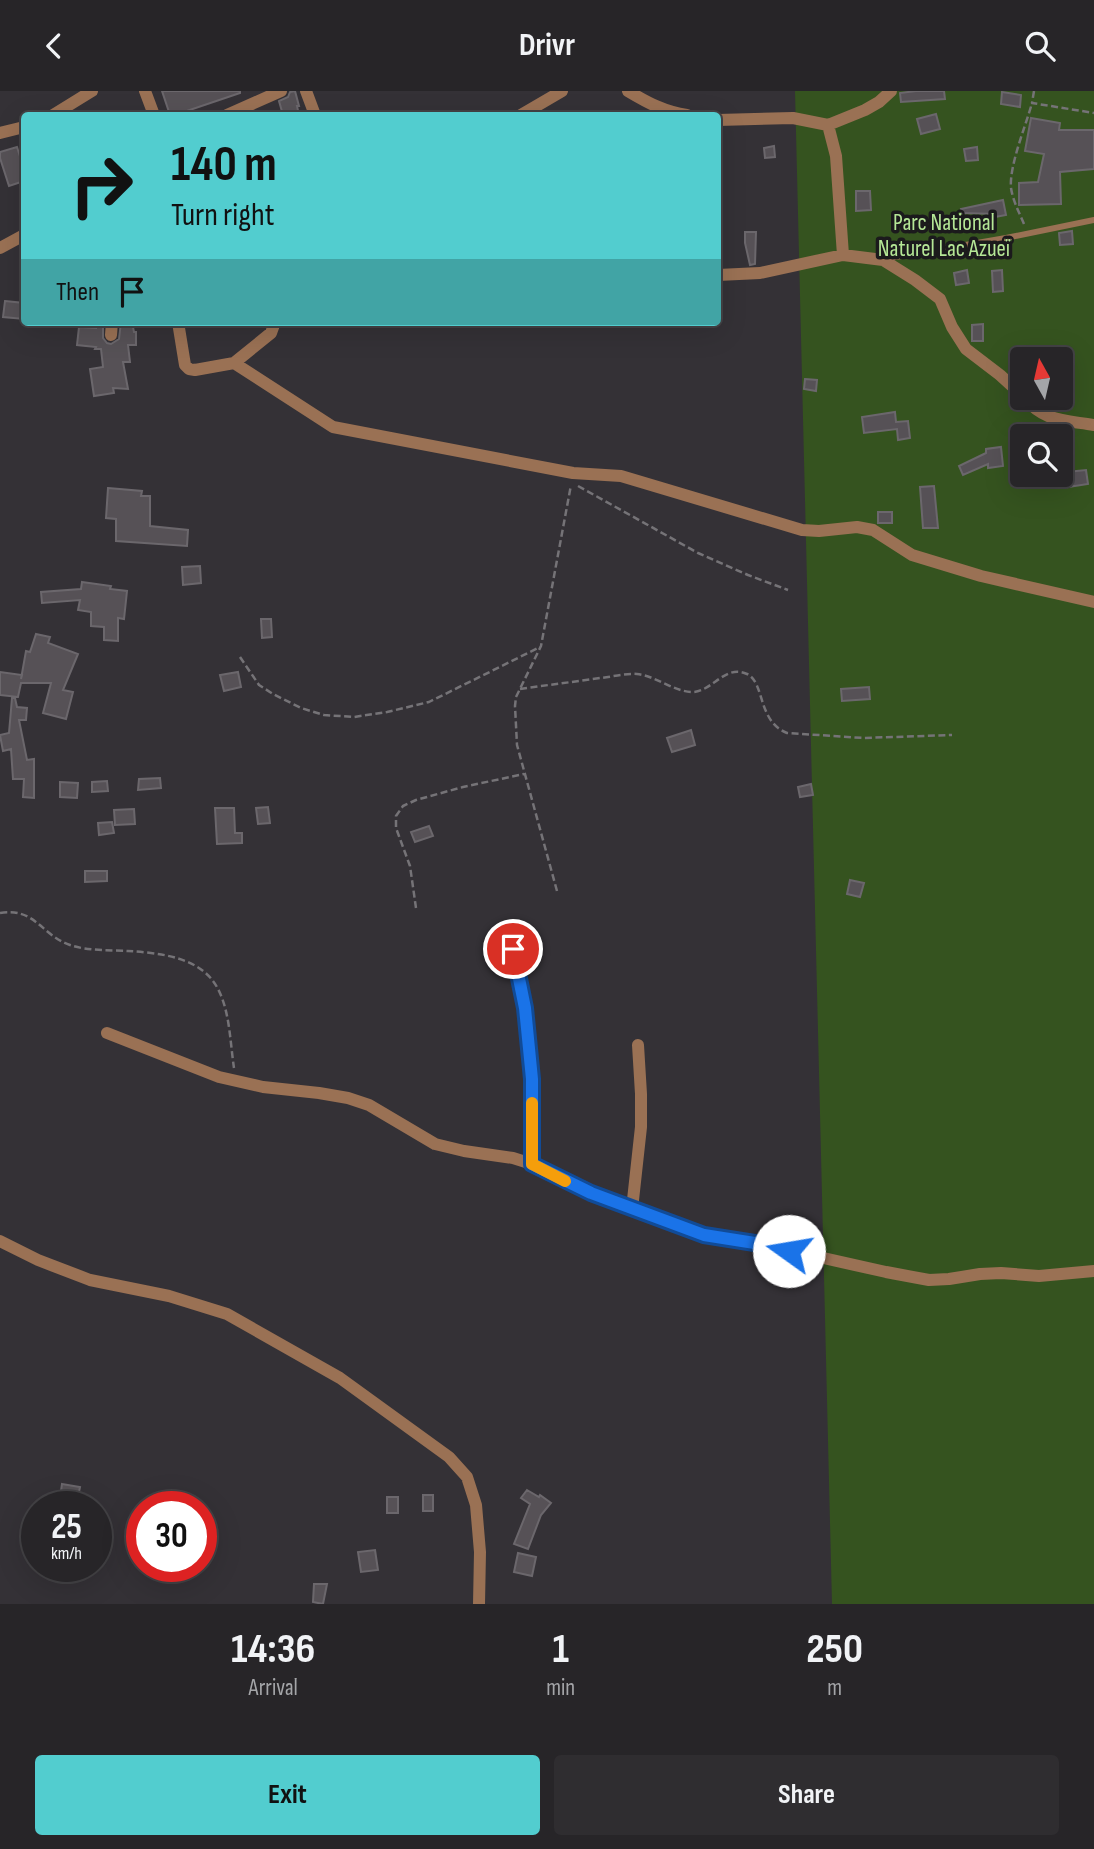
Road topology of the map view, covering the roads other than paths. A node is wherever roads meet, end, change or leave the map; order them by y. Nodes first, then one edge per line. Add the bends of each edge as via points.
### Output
1 (92, 91) edge
2 (145, 91) edge
3 (281, 91) edge
4 (306, 91) edge
5 (562, 91) edge
6 (628, 91) edge
7 (891, 91) edge
8 (57, 112) edge
9 (153, 112) edge
10 (234, 112) edge
11 (314, 112) edge
12 (526, 112) edge
13 (668, 112) edge
14 (721, 125) edge
15 (828, 125) junction
16 (21, 128) edge
17 (0, 133) edge
18 (1094, 220) edge
19 (21, 236) edge
20 (0, 247) edge
21 (843, 255) junction
22 (883, 260) junction
23 (721, 275) edge
24 (179, 326) edge
25 (274, 326) edge
26 (234, 363) junction
27 (1010, 384) edge
28 (1035, 410) edge
29 (1094, 425) edge
30 (1094, 602) edge
31 (513, 949) dead end
32 (107, 1033) dead end
33 (638, 1045) dead end
34 (532, 1164) junction
35 (632, 1209) junction
36 (0, 1241) edge
37 (1094, 1271) edge
38 (479, 1604) edge

1 - 8 street
2 - 9 street
3 - 10 street
4 - 11 street
5 - 12 street
6 - 13 street
7 - 15 street via 865,110
14 - 15 street via 782,117
15 - 21 street via 836,156
16 - 17 street
18 - 22 lane
19 - 20 street
21 - 22 street
21 - 23 street
22 - 27 street via 940,299 966,349
24 - 26 street via 189,369
25 - 26 street
26 - 30 street via 333,427 573,473 621,476 803,530 873,530 912,555
28 - 29 street via 1048,418
31 - 34 street via 532,1079
32 - 34 street via 236,1082 369,1105 435,1144
33 - 35 street via 641,1127
34 - 35 street
35 - 37 street via 704,1235 929,1280
36 - 38 street via 90,1280 227,1314 340,1378 449,1457 467,1477 476,1505

